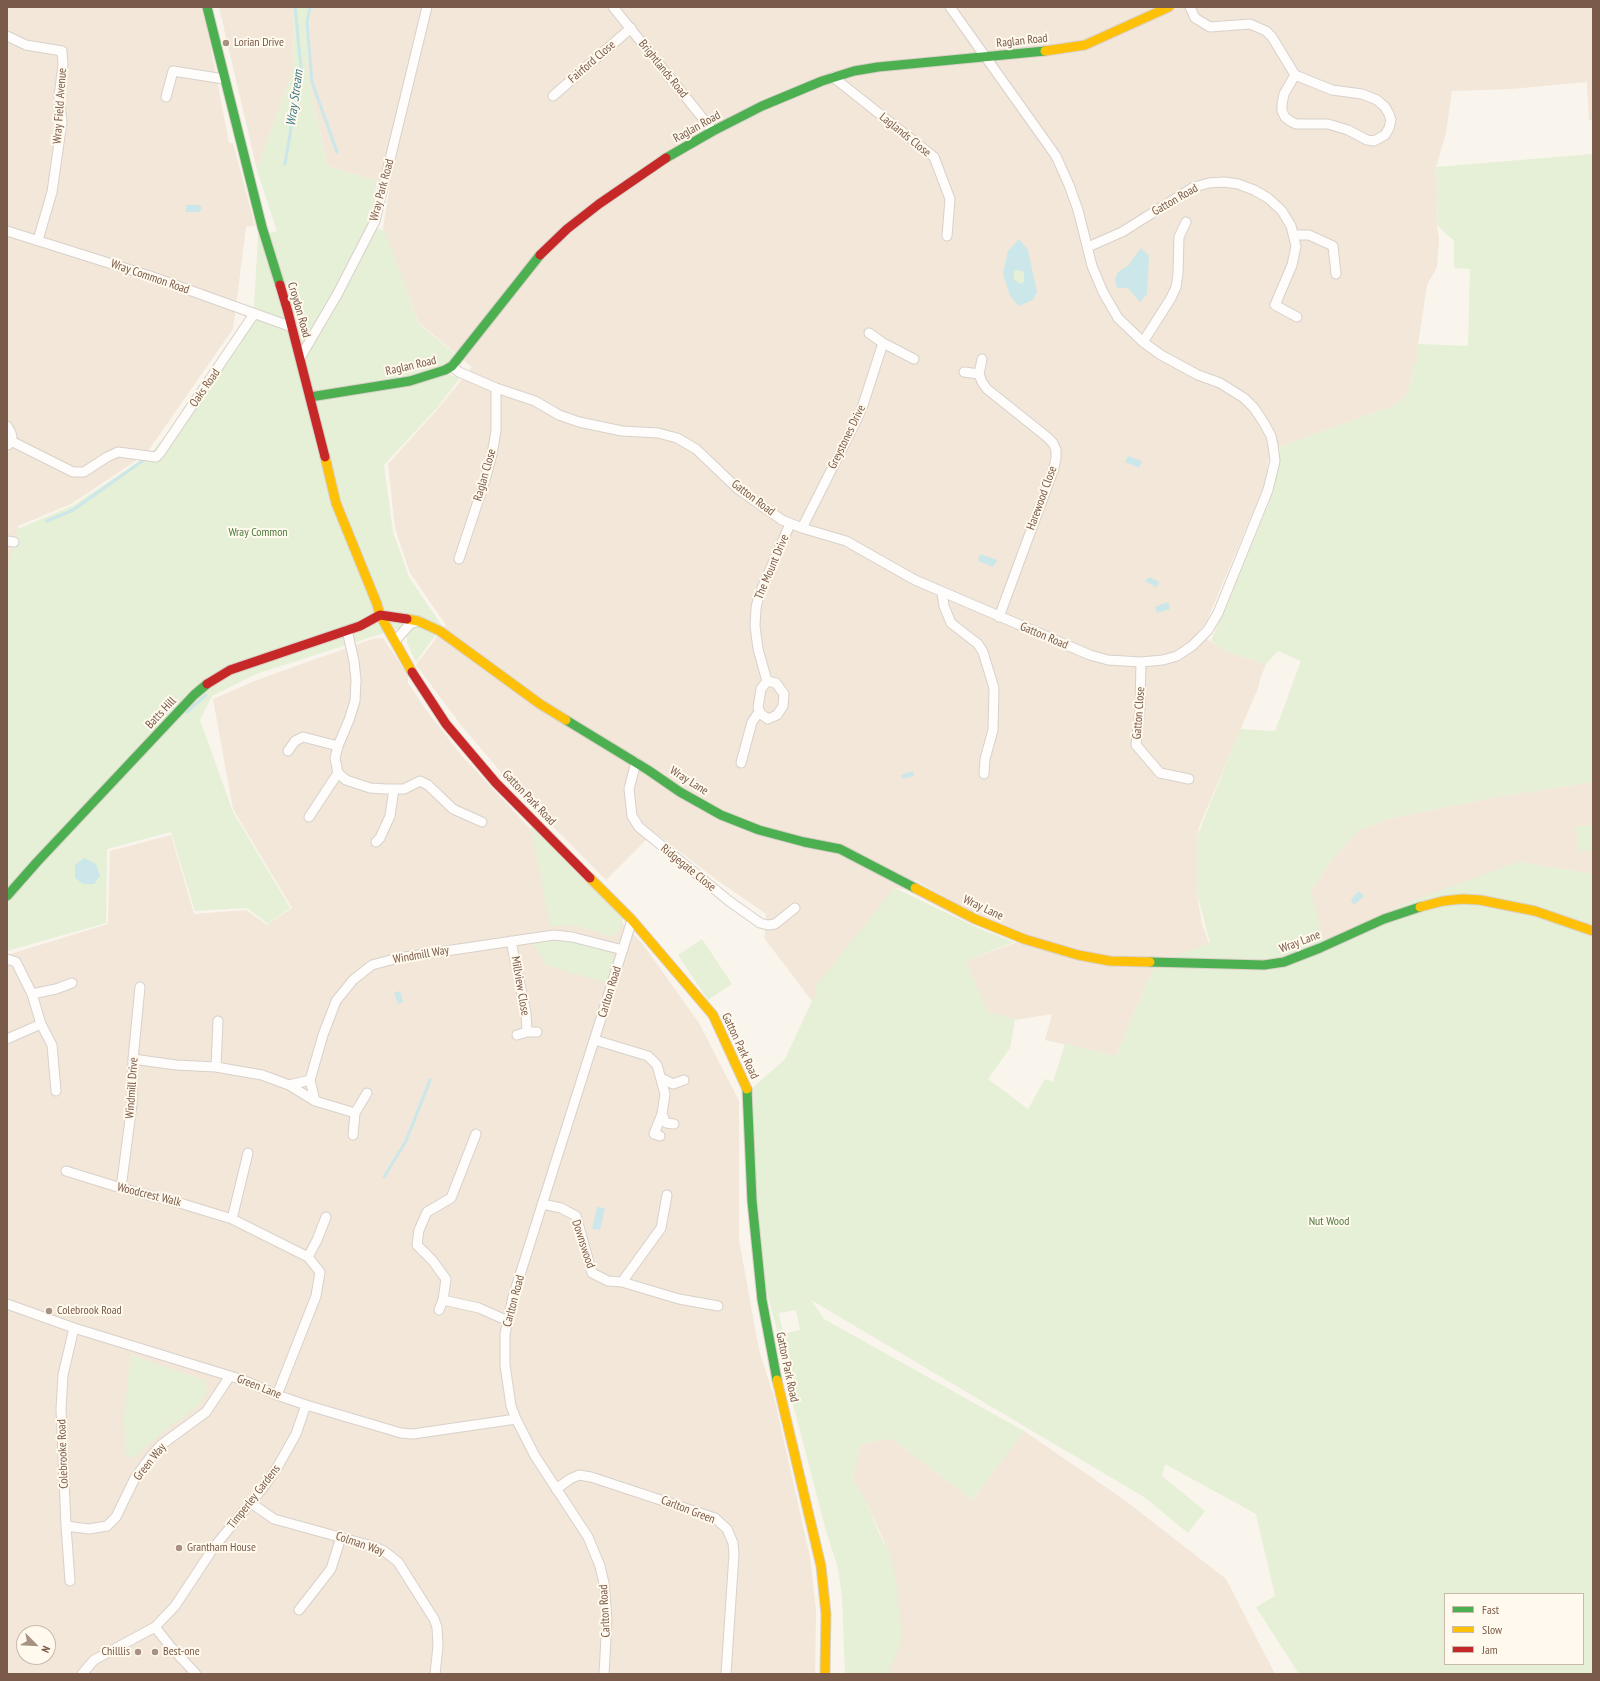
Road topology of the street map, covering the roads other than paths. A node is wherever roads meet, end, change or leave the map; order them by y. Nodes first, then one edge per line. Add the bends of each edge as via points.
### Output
1 (207, 7) edge
2 (427, 7) edge
3 (613, 7) edge
4 (950, 7) edge
5 (1169, 7) edge
6 (1190, 7) edge
7 (631, 28) junction
8 (7, 36) edge
9 (986, 56) junction
10 (1295, 75) junction
11 (833, 77) junction
12 (224, 79) junction
13 (553, 96) dead end
14 (166, 97) dead end
15 (713, 131) junction
16 (1186, 222) dead end
17 (7, 231) edge
18 (1294, 235) junction
19 (947, 236) dead end
20 (38, 240) junction
21 (1088, 247) junction
22 (1336, 274) dead end
23 (254, 314) junction
24 (1297, 317) dead end
25 (292, 328) junction
26 (869, 333) dead end
27 (1143, 342) junction
28 (883, 343) junction
29 (300, 358) junction
30 (914, 359) dead end
31 (982, 359) dead end
32 (452, 366) junction
33 (964, 372) dead end
34 (980, 374) junction
35 (496, 388) junction
36 (310, 397) junction
37 (7, 426) edge
38 (9, 443) edge
39 (790, 524) junction
40 (802, 528) junction
41 (459, 559) dead end
42 (942, 593) junction
43 (380, 616) junction
44 (999, 617) junction
45 (418, 621) junction
46 (347, 630) junction
47 (395, 641) junction
48 (1141, 662) junction
49 (767, 681) junction
50 (759, 712) junction
51 (338, 746) junction
52 (288, 751) dead end
53 (636, 762) junction
54 (741, 762) dead end
55 (338, 773) junction
56 (984, 774) dead end
57 (1189, 779) dead end
58 (394, 789) junction
59 (309, 817) dead end
60 (482, 822) dead end
61 (376, 842) dead end
62 (7, 896) edge
63 (795, 908) dead end
64 (632, 920) junction
65 (1593, 931) edge
66 (511, 941) junction
67 (623, 950) junction
68 (7, 959) edge
69 (72, 983) dead end
70 (140, 987) dead end
71 (32, 994) junction
72 (218, 1022) dead end
73 (41, 1024) junction
74 (527, 1032) junction
75 (537, 1032) dead end
76 (517, 1035) dead end
77 (7, 1038) edge
78 (595, 1040) junction
79 (134, 1059) junction
80 (216, 1067) junction
81 (661, 1078) junction
82 (310, 1080) junction
83 (684, 1080) dead end
84 (289, 1085) junction
85 (56, 1091) dead end
86 (367, 1093) dead end
87 (315, 1101) junction
88 (355, 1113) junction
89 (662, 1114) junction
90 (674, 1124) dead end
91 (476, 1134) dead end
92 (353, 1135) dead end
93 (660, 1136) dead end
94 (248, 1153) dead end
95 (66, 1171) dead end
96 (120, 1188) junction
97 (667, 1195) dead end
98 (542, 1204) junction
99 (326, 1217) dead end
100 (232, 1219) junction
101 (308, 1257) junction
102 (622, 1282) junction
103 (443, 1300) junction
104 (7, 1304) edge
105 (718, 1306) dead end
106 (439, 1310) dead end
107 (508, 1321) junction
108 (74, 1328) junction
109 (230, 1376) junction
110 (277, 1395) junction
111 (306, 1404) junction
112 (516, 1420) junction
113 (556, 1489) junction
114 (251, 1502) junction
115 (66, 1526) junction
116 (341, 1538) junction
117 (70, 1581) dead end
118 (299, 1610) dead end
119 (155, 1627) junction
120 (82, 1674) edge
121 (196, 1674) edge
122 (435, 1674) edge
123 (604, 1674) edge
124 (726, 1674) edge
125 (825, 1674) edge

1 - 12 street, Croydon Road
2 - 29 street, Wray Park Road via 375,221 338,293
3 - 7 street, Brightlands Road
4 - 9 street, Gatton Road
5 - 9 street, Raglan Road via 1085,45
6 - 10 street via 1195,18 1210,27 1250,24 1266,31
7 - 13 street, Fairford Close
7 - 15 street, Brightlands Road
8 - 20 street, Wray Field Avenue via 26,45 62,51 64,64 59,97 62,122 52,192
9 - 11 street, Raglan Road via 878,67
9 - 21 street, Gatton Road via 1056,156 1069,185
10 - 10 street via 1332,90 1362,94 1377,100 1385,107 1391,120 1385,135 1374,141 1367,140 1348,130 1328,124 1296,124 1290,121 1282,111 1282,104 1284,94
11 - 15 street, Raglan Road via 762,106
11 - 19 street, Laglands Close via 934,157 950,199
12 - 14 street via 173,71
12 - 25 street, Croydon Road via 262,227
15 - 32 street, Raglan Road via 629,182 550,244
16 - 27 street via 1179,238 1176,287 1172,298
17 - 20 street, Wray Common Road
18 - 21 street, Gatton Road via 1282,211 1268,198 1238,184 1224,182 1194,187 1122,232
18 - 22 street via 1309,235 1333,246
18 - 24 street, Gatton Road via 1296,246 1292,265 1275,305
20 - 23 street, Wray Common Road via 150,276
21 - 27 street, Gatton Road via 1092,266 1118,318
23 - 25 street, Wray Common Road
23 - 38 street, Oaks Road via 158,456 118,452 84,472 73,472
25 - 29 street, Croydon Road
26 - 28 street
27 - 48 street, Gatton Road via 1178,365 1220,383 1244,398 1254,408 1271,436 1274,461 1268,490 1226,595 1208,630 1192,646 1176,656
28 - 30 street
28 - 40 street, Greystones Drive via 856,421
29 - 36 street, Croydon Road
31 - 34 street
32 - 35 street, Gatton Road via 459,372
32 - 36 street, Raglan Road via 410,381
33 - 34 street
34 - 44 street, Harewood Close via 987,389 1047,437 1056,450 1054,468
35 - 39 street, Gatton Road via 535,401 587,425 658,432 677,438 696,449 738,489
35 - 41 street, Raglan Close via 496,431 492,454
36 - 43 street, Croydon Road via 340,515
37 - 38 street via 11,433
39 - 40 street, Gatton Road
39 - 49 street, The Mount Drive via 759,595 756,608 758,650
40 - 42 street, Gatton Road via 846,541
42 - 44 street, Gatton Road
42 - 56 street via 951,623 978,644 983,652 994,688 993,730 985,759
43 - 45 street, Wray Lane
43 - 46 street, Batts Hill
43 - 47 street, Gatton Park Road
44 - 48 street, Gatton Road via 1090,655 1108,660
45 - 47 street via 410,624
45 - 53 street, Wray Lane via 451,638 540,704
46 - 51 street via 354,661 355,701
46 - 62 street, Batts Hill via 230,670 210,681 194,695
47 - 64 street, Gatton Park Road via 446,724 496,783
48 - 57 street, Gatton Close via 1136,745 1160,773
49 - 50 street via 761,689
49 - 50 street via 772,681 780,687 784,694 783,706 777,715 768,718
50 - 54 street via 752,722
51 - 52 street via 303,738 295,741
51 - 55 street
53 - 63 street, Ridgegate Close via 629,789 632,816 639,827 729,901 760,923 775,924
53 - 65 street, Wray Lane via 680,792 721,815 759,830 840,849 975,919 1024,939 1091,958 1221,965 1264,965 1284,962 1384,919 1428,905 1456,900 1480,900 1535,911
55 - 58 street via 346,780 370,788
55 - 59 street
58 - 60 street via 420,781 428,785 453,809
58 - 61 street via 390,816
64 - 67 street, Carlton Road
64 - 125 street, Gatton Park Road via 713,1015 748,1092 752,1201 762,1300 777,1379 821,1566 826,1614
66 - 67 street, Windmill Way via 554,935
66 - 74 street, Millview Close via 526,1012
66 - 82 street, Windmill Way via 398,958 372,965 353,980 336,1001
67 - 78 street, Carlton Road
68 - 71 street via 16,962
69 - 71 street
70 - 79 street, Windmill Drive
71 - 73 street
72 - 80 street
73 - 77 street
73 - 85 street via 52,1045
74 - 75 street, Millview Close
74 - 76 street, Millview Close
78 - 81 street via 648,1056 657,1065
78 - 98 street, Carlton Road
79 - 80 street
79 - 96 street, Windmill Drive via 132,1104
80 - 84 street via 262,1075
81 - 83 street via 672,1084
81 - 89 street via 665,1094
82 - 84 street
82 - 87 street
84 - 87 street
86 - 88 street
87 - 88 street
88 - 92 street
89 - 90 street via 666,1123
89 - 93 street via 654,1134
91 - 103 street via 451,1198 427,1212 418,1230 417,1245 446,1279
94 - 100 street
95 - 96 street, Woodcrest Walk
96 - 100 street, Woodcrest Walk
97 - 102 street via 661,1228
98 - 102 street, Downswood via 561,1208 576,1216 592,1273 608,1281
98 - 107 street, Carlton Road
99 - 101 street
100 - 101 street, Woodcrest Walk
101 - 110 street, Woodcrest Walk via 320,1272 316,1296
102 - 105 street, Downswood via 678,1299
103 - 106 street
103 - 107 street via 479,1308
104 - 108 street, Green Lane
107 - 112 street, Carlton Road via 505,1334 505,1365 511,1406
108 - 109 street, Green Lane
108 - 115 street, Colebrooke Road via 62,1388
109 - 110 street, Green Lane
109 - 115 street, Green Way via 206,1412 161,1445 152,1455 135,1478 116,1517 107,1526 89,1529
110 - 111 street, Green Lane
111 - 112 street, Green Lane via 401,1433 414,1434
111 - 114 street, Timperley Gardens via 296,1434 286,1452 270,1479
112 - 113 street, Carlton Road
113 - 123 street, Carlton Road via 588,1537 600,1566 607,1619
113 - 124 street, Carlton Green via 579,1475 591,1477 716,1518 727,1529 733,1543 734,1554
114 - 116 street, Colman Way via 274,1519
114 - 119 street, Timperley Gardens via 214,1547 175,1606
115 - 117 street, Colebrooke Road
116 - 118 street via 331,1569
116 - 122 street, Colman Way via 378,1548 392,1556 402,1567 437,1627
119 - 120 street, Timperley Gardens via 94,1660
119 - 121 street

